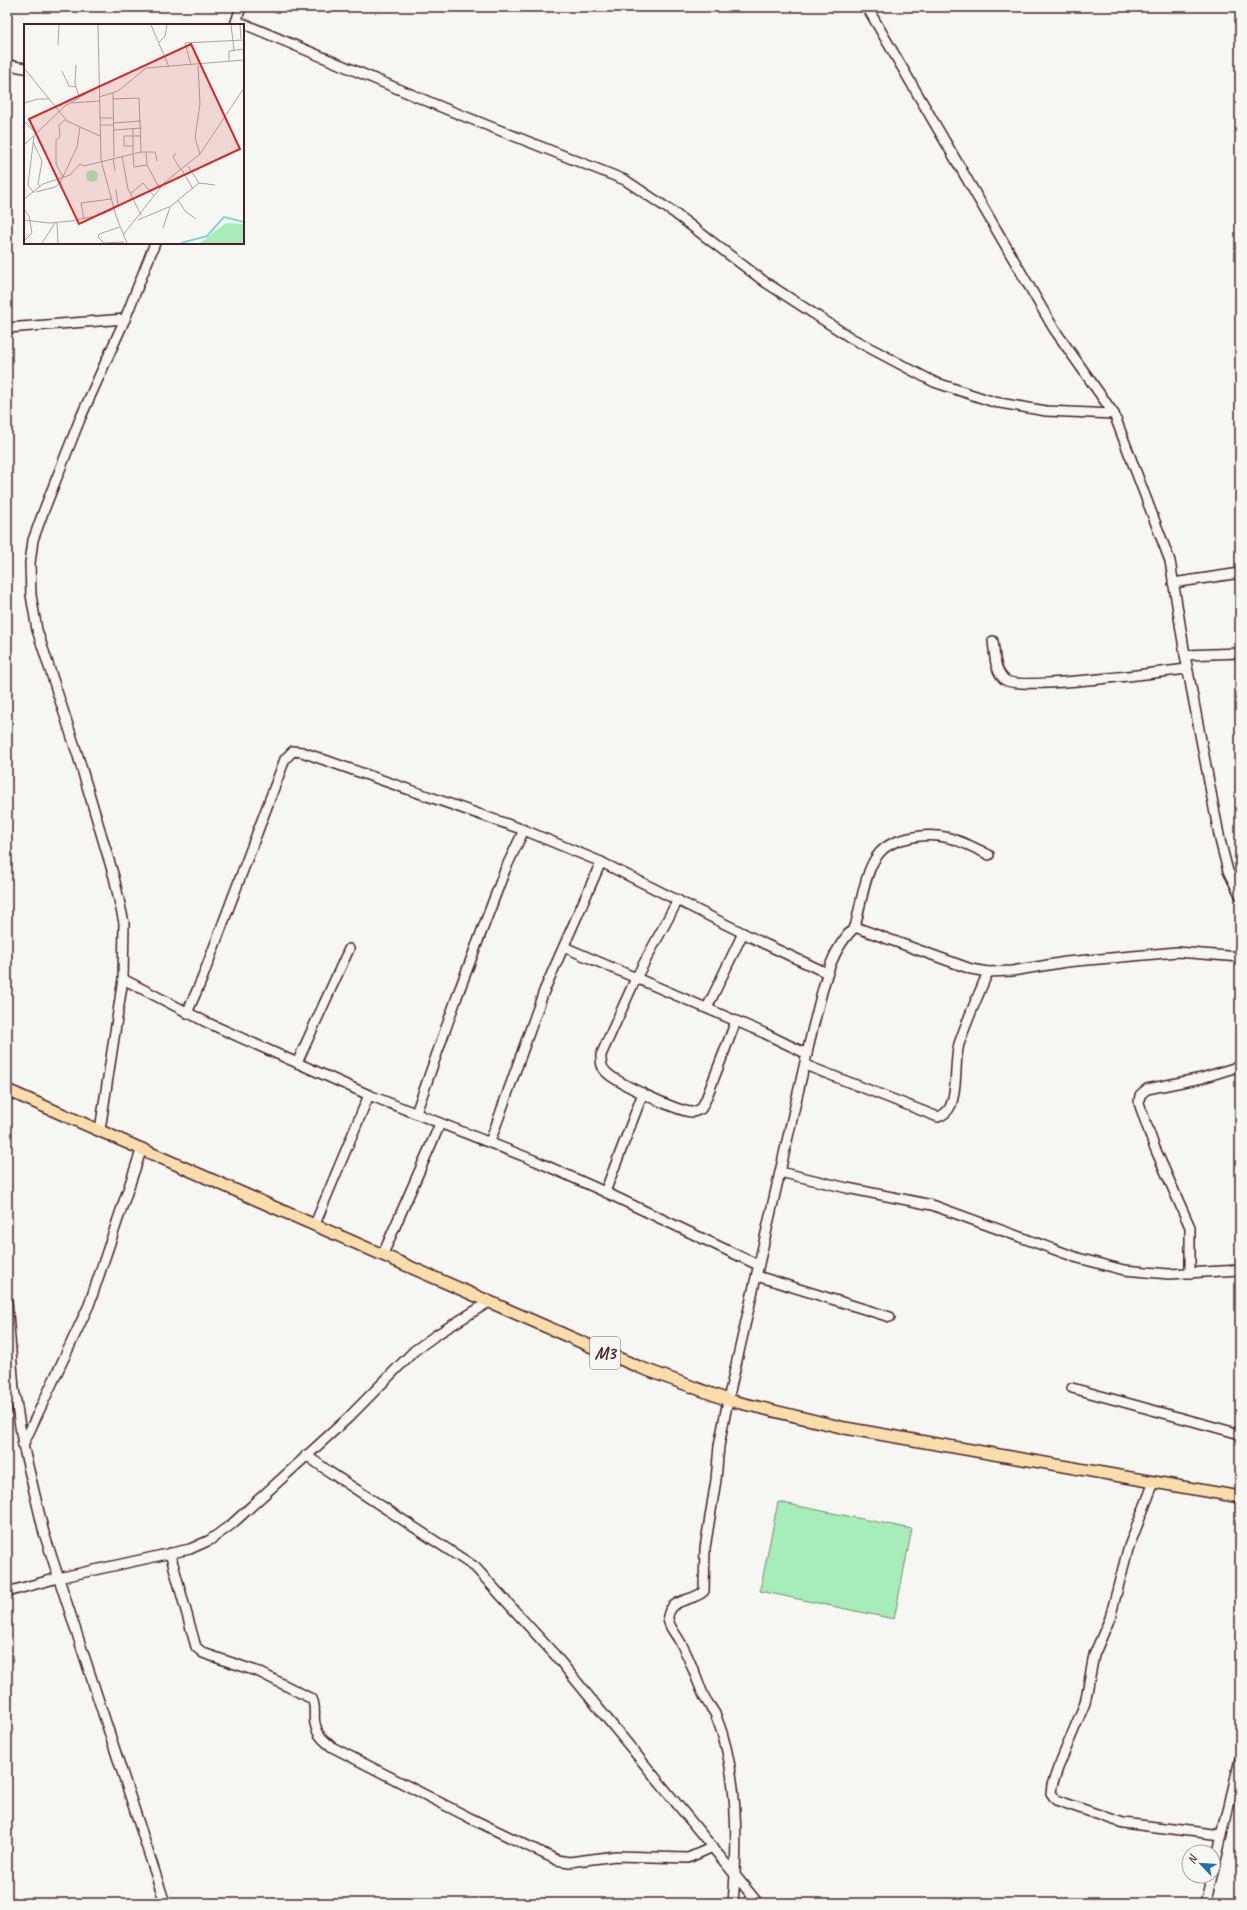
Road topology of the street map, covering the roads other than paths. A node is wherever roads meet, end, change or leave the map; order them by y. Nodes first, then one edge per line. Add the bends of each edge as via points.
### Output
1 (241, 7) edge
2 (867, 7) edge
3 (236, 23) edge
4 (244, 26) edge
5 (7, 65) edge
6 (24, 68) edge
7 (155, 244) edge
8 (125, 319) junction
9 (7, 328) edge
10 (1114, 414) junction
11 (1240, 573) edge
12 (1173, 583) junction
13 (994, 640) dead end
14 (1240, 653) edge
15 (1185, 655) junction
16 (1188, 669) junction
17 (524, 830) junction
18 (989, 855) dead end
19 (601, 862) junction
20 (1240, 895) edge
21 (678, 900) junction
22 (855, 927) junction
23 (743, 933) junction
24 (564, 946) junction
25 (349, 949) dead end
26 (1240, 957) edge
27 (988, 972) junction
28 (826, 973) junction
29 (636, 978) junction
30 (123, 979) junction
31 (707, 1008) junction
32 (187, 1013) junction
33 (736, 1021) junction
34 (807, 1054) junction
35 (297, 1063) junction
36 (805, 1065) junction
37 (1240, 1066) edge
38 (7, 1090) edge
39 (643, 1093) junction
40 (369, 1095) junction
41 (416, 1113) junction
42 (440, 1124) junction
43 (100, 1130) junction
44 (490, 1142) junction
45 (142, 1148) junction
46 (780, 1172) junction
47 (605, 1192) junction
48 (314, 1224) junction
49 (383, 1254) junction
50 (758, 1266) junction
51 (1240, 1270) edge
52 (1190, 1273) junction
53 (757, 1276) junction
54 (7, 1301) edge
55 (489, 1302) junction
56 (890, 1317) dead end
57 (8, 1328) edge
58 (1072, 1388) dead end
59 (728, 1400) junction
60 (1240, 1434) edge
61 (24, 1445) junction
62 (306, 1455) junction
63 (1154, 1482) junction
64 (1240, 1497) edge
65 (170, 1553) junction
66 (58, 1578) junction
67 (7, 1592) edge
68 (1240, 1759) edge
69 (1222, 1835) junction
70 (1220, 1844) edge
71 (712, 1847) junction
72 (736, 1874) junction
73 (1210, 1884) edge
74 (165, 1903) edge
75 (733, 1903) edge
76 (758, 1903) edge
77 (1205, 1903) edge

1 - 3 street
2 - 10 street via 1054,329
4 - 10 street via 625,180 673,212 765,282 851,338 934,382 994,402 1039,410
5 - 6 street
7 - 8 street
8 - 9 street
8 - 30 street via 44,510 33,540 30,563 31,596 37,630 76,749 120,900 124,923
10 - 12 street via 1170,561
11 - 12 street
12 - 15 street
13 - 16 street via 998,672 1007,681 1020,684
14 - 15 street
15 - 16 street
16 - 20 street via 1220,840 1228,871
17 - 19 street
17 - 32 street via 293,751 285,759
17 - 41 street via 505,870
18 - 22 street via 967,844 936,834 917,835 893,842 882,849 874,860
19 - 21 street
19 - 24 street
21 - 23 street
21 - 29 street
22 - 27 street
22 - 28 street via 840,942
23 - 28 street
23 - 31 street
24 - 29 street
24 - 44 street via 530,1027
25 - 35 street
26 - 27 street via 1177,952
27 - 36 street via 960,1044 951,1105 943,1116 938,1117
28 - 34 street
29 - 31 street
29 - 39 street via 601,1055 601,1065 606,1073
30 - 32 street
30 - 43 street
31 - 33 street
32 - 35 street
33 - 34 street
33 - 39 street via 701,1109 692,1112
34 - 36 street
35 - 40 street
36 - 46 street
37 - 52 street via 1202,1078 1147,1089 1140,1095 1139,1103 1154,1146 1190,1227
38 - 43 main road, M3
39 - 47 street
40 - 41 street
40 - 48 street
41 - 42 street
42 - 44 street
42 - 49 street
43 - 45 main road, M3
44 - 47 street
45 - 48 main road, M3
45 - 61 street via 89,1305
46 - 50 street
46 - 52 street via 932,1205 1078,1258 1124,1270
47 - 50 street
48 - 49 main road, M3
49 - 55 main road, M3
50 - 53 street
51 - 52 street
53 - 56 street
53 - 59 street
54 - 57 street
55 - 59 main road, M3 via 639,1367
55 - 62 street via 414,1351 348,1418
57 - 61 street via 11,1372
58 - 60 street
59 - 63 main road, M3 via 845,1428
59 - 72 street via 706,1541 704,1591 675,1604 668,1617 691,1663 704,1697 715,1714 726,1744 734,1802
61 - 66 street via 44,1533
62 - 65 street via 232,1524 210,1540 190,1549
62 - 71 street via 475,1568 560,1660
63 - 64 main road, M3
63 - 69 street via 1128,1549 1110,1618 1094,1656 1085,1704 1058,1768 1051,1793 1056,1800 1123,1823
65 - 66 street
65 - 71 street via 196,1647 203,1653 259,1672 312,1699 315,1726 320,1736 332,1747 557,1860 569,1862 616,1856 688,1858
66 - 67 street
66 - 74 street
68 - 69 street
69 - 70 street
71 - 72 street
72 - 75 street
72 - 76 street
73 - 77 street

